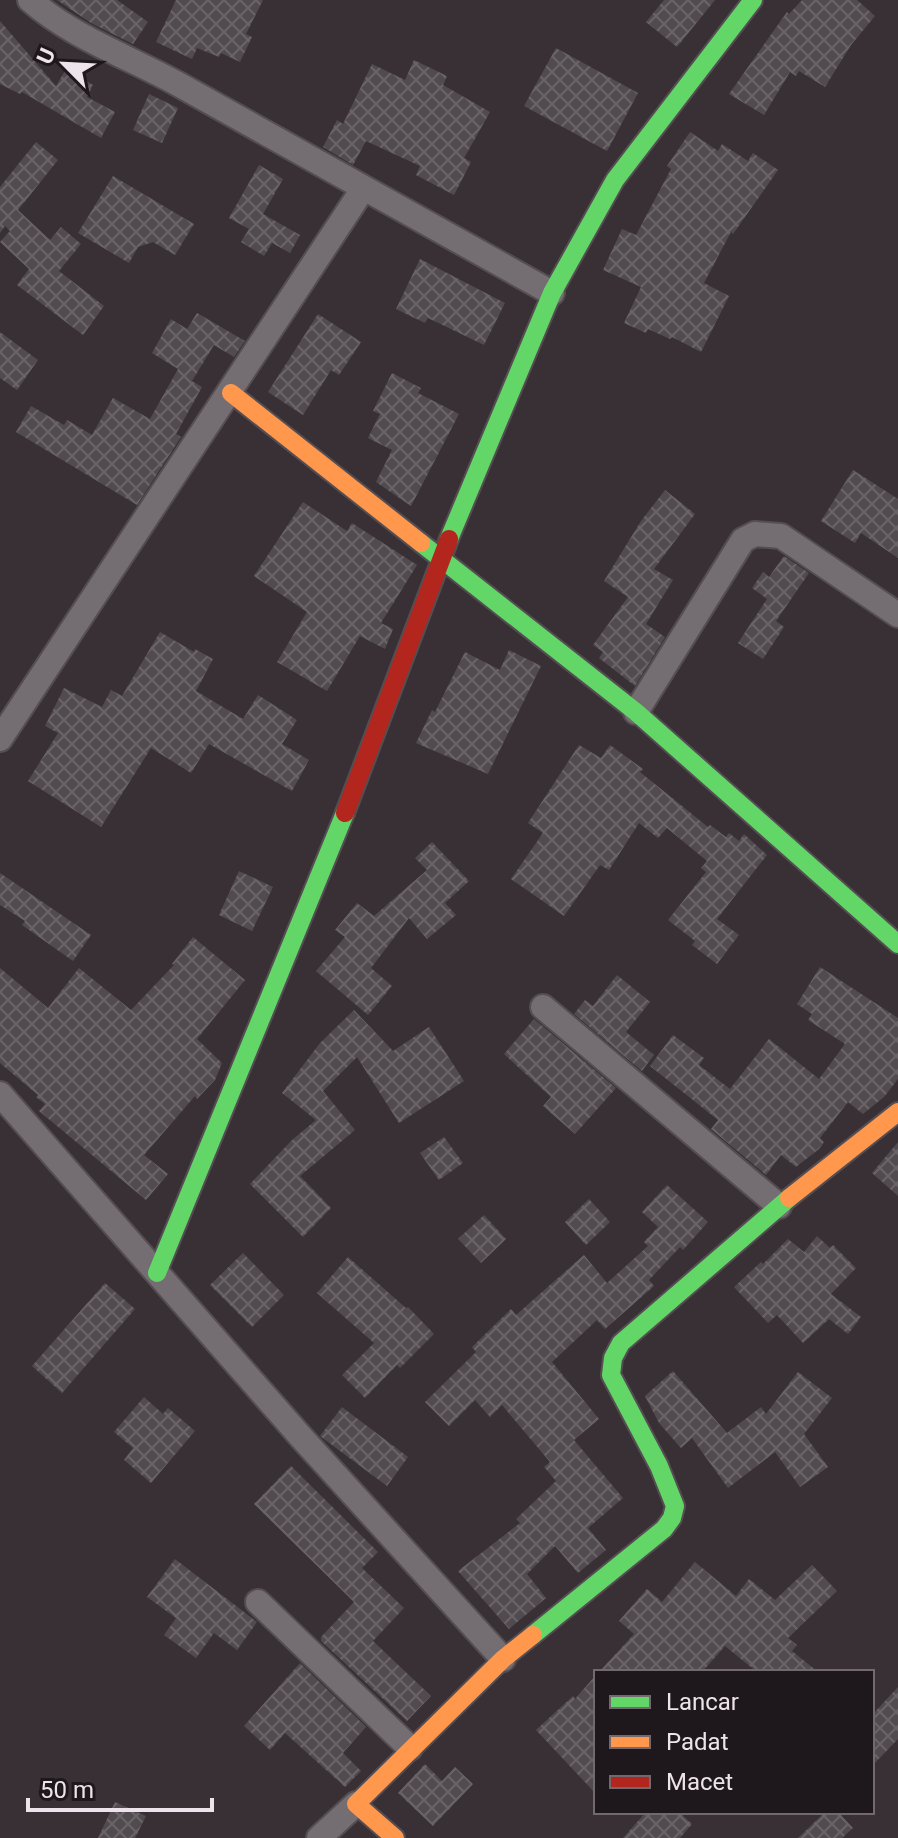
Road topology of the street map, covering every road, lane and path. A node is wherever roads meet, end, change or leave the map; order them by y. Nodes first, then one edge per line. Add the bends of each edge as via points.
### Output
1 (30, 0) edge
2 (753, 0) edge
3 (363, 189) junction
4 (552, 293) junction
5 (231, 393) junction
6 (441, 557) junction
7 (898, 615) edge
8 (636, 712) junction
9 (0, 739) edge
10 (898, 944) edge
11 (543, 1007) dead end
12 (0, 1094) edge
13 (898, 1112) edge
14 (779, 1206) junction
15 (157, 1273) junction
16 (258, 1602) dead end
17 (503, 1659) junction
18 (410, 1748) junction
19 (356, 1804) junction
20 (319, 1838) edge
21 (395, 1838) edge

1 - 3 street via 92,40
2 - 4 street via 615,180
3 - 4 street
3 - 5 street
4 - 6 street
5 - 6 street
5 - 9 street
6 - 8 street
6 - 15 street via 325,867
7 - 8 street via 781,536 755,534 743,540
8 - 10 street
11 - 14 street
12 - 15 street
13 - 14 street
14 - 17 street via 621,1343 613,1358 611,1375 659,1466 675,1506 672,1518
15 - 17 street
16 - 18 street
17 - 18 street
18 - 19 street
19 - 20 street
19 - 21 street

